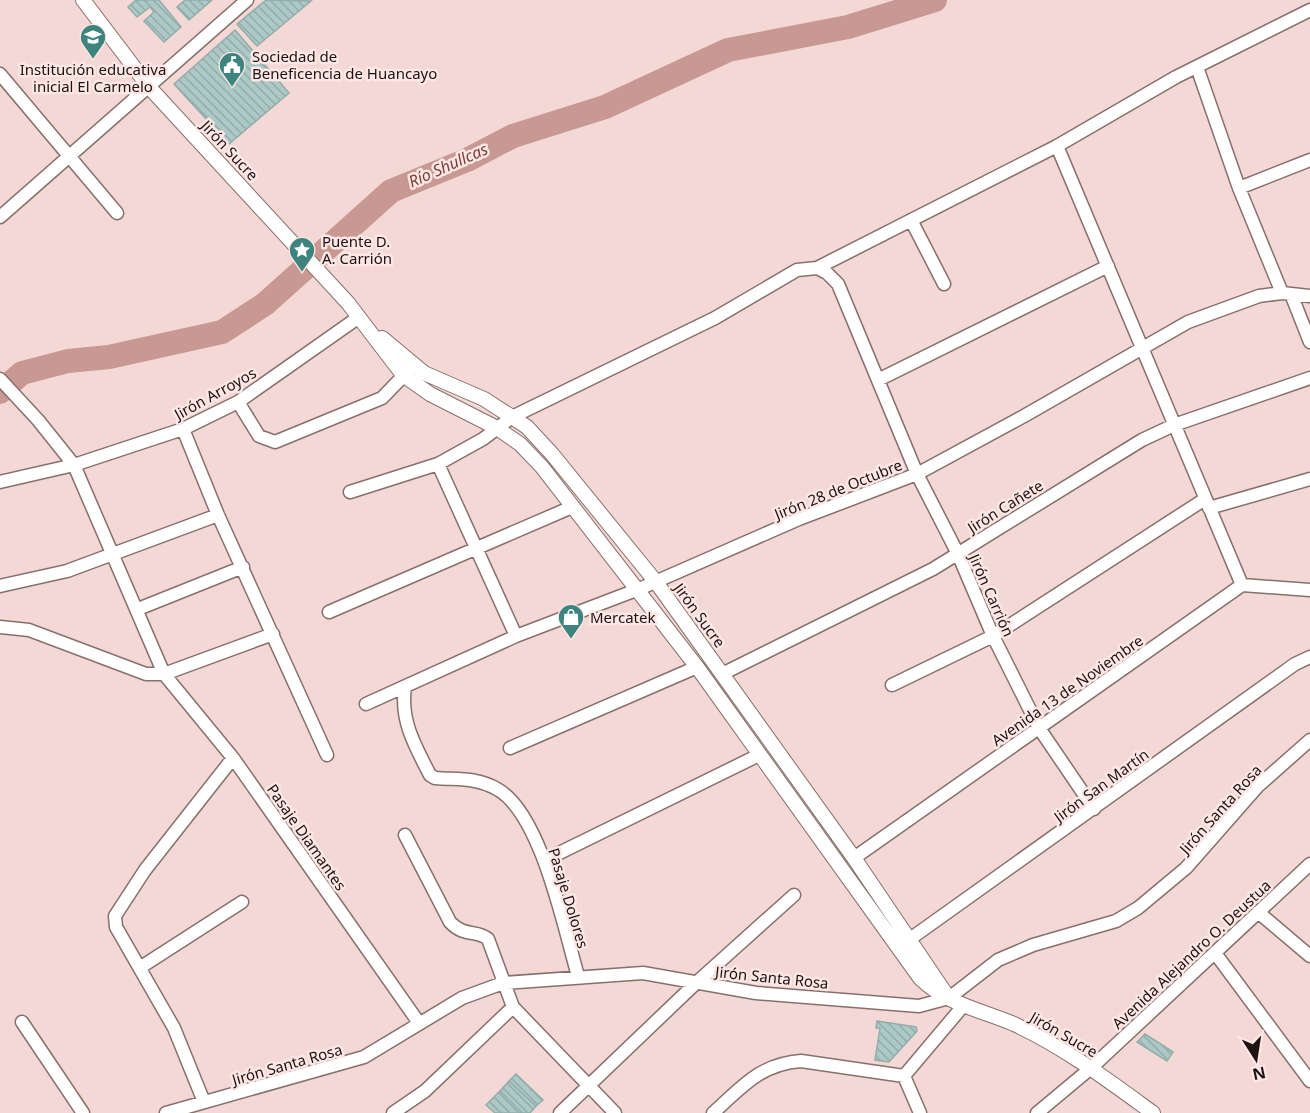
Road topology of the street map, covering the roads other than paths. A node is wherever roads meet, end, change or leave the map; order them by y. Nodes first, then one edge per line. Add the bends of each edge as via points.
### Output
1 (83, 0) edge
2 (247, 0) edge
3 (1309, 14) edge
4 (1197, 67) junction
5 (0, 74) edge
6 (149, 87) junction
7 (1057, 146) junction
8 (69, 157) junction
9 (1310, 160) edge
10 (1239, 188) junction
11 (117, 213) dead end
12 (0, 217) edge
13 (911, 220) junction
14 (1108, 266) junction
15 (817, 268) junction
16 (944, 284) dead end
17 (1286, 293) junction
18 (1310, 296) edge
19 (359, 317) junction
20 (1310, 342) edge
21 (1143, 346) junction
22 (408, 371) junction
23 (1310, 378) edge
24 (0, 379) edge
25 (878, 380) junction
26 (238, 402) junction
27 (512, 417) junction
28 (1174, 425) junction
29 (497, 428) junction
30 (183, 429) junction
31 (438, 464) junction
32 (74, 465) junction
33 (917, 474) junction
34 (1310, 479) edge
35 (0, 482) edge
36 (350, 492) dead end
37 (1207, 503) junction
38 (572, 507) junction
39 (218, 515) junction
40 (477, 546) junction
41 (958, 554) junction
42 (114, 555) junction
43 (243, 567) junction
44 (656, 582) junction
45 (1242, 585) junction
46 (0, 586) edge
47 (639, 589) junction
48 (1310, 590) edge
49 (138, 609) junction
50 (329, 612) dead end
51 (0, 627) edge
52 (273, 634) junction
53 (516, 636) junction
54 (993, 636) junction
55 (1310, 657) edge
56 (697, 667) junction
57 (165, 674) junction
58 (722, 674) junction
59 (892, 685) dead end
60 (405, 688) junction
61 (366, 704) dead end
62 (1039, 728) junction
63 (1310, 740) edge
64 (510, 748) dead end
65 (327, 755) dead end
66 (759, 755) junction
67 (233, 759) junction
68 (1094, 809) junction
69 (405, 835) dead end
70 (854, 858) junction
71 (545, 860) junction
72 (1310, 864) edge
73 (794, 896) dead end
74 (242, 902) dead end
75 (1258, 912) junction
76 (910, 939) junction
77 (1215, 953) junction
78 (1310, 956) edge
79 (141, 967) junction
80 (578, 975) junction
81 (503, 983) junction
82 (696, 983) junction
83 (949, 998) junction
84 (963, 1006) junction
85 (513, 1007) junction
86 (22, 1022) dead end
87 (419, 1023) junction
88 (1091, 1068) junction
89 (904, 1076) junction
90 (1310, 1081) edge
91 (590, 1085) junction
92 (204, 1102) junction
93 (83, 1113) edge
94 (166, 1113) edge
95 (393, 1113) edge
96 (560, 1113) edge
97 (615, 1113) edge
98 (713, 1113) edge
99 (920, 1113) edge
100 (1037, 1113) edge
101 (1154, 1113) edge

1 - 6 street, Jirón Sucre
2 - 6 street
3 - 4 street
4 - 7 street
4 - 10 street
5 - 8 street
6 - 8 street
6 - 19 street, Jirón Sucre
7 - 13 street
7 - 14 street
8 - 11 street
8 - 12 street
9 - 10 street
10 - 17 street
13 - 15 street
13 - 16 street
14 - 21 street
14 - 25 street
15 - 25 street, Jirón Carrión via 838,284
15 - 27 street via 797,270 715,318
17 - 18 street, Jirón 28 de Octubre
17 - 20 street
17 - 21 street, Jirón 28 de Octubre via 1259,296 1188,322
19 - 22 street, Jirón Sucre
19 - 26 street, Jirón Arroyos
21 - 28 street
21 - 33 street, Jirón 28 de Octubre
22 - 26 street via 382,398 275,442 265,440 253,429
22 - 27 street, Jirón Sucre via 484,399
22 - 29 street, Jirón Sucre via 430,394
23 - 28 street, Jirón Cañete
24 - 32 street, Pasaje Diamantes
25 - 33 street, Jirón Carrión
26 - 30 street, Jirón Arroyos
27 - 29 street
27 - 44 street, Jirón Sucre via 552,454
28 - 37 street
28 - 41 street, Jirón Cañete via 1101,464
29 - 31 street
29 - 38 street, Jirón Sucre via 542,467
30 - 32 street, Jirón Arroyos
30 - 39 street
31 - 36 street
31 - 40 street
32 - 35 street, Jirón Arroyos
32 - 42 street, Pasaje Diamantes
33 - 41 street, Jirón Carrión
33 - 44 street, Jirón 28 de Octubre via 799,519
34 - 37 street
37 - 45 street
37 - 54 street
38 - 40 street
38 - 47 street, Jirón Sucre
39 - 42 street
39 - 43 street
40 - 50 street
40 - 53 street
41 - 54 street, Jirón Carrión
41 - 58 street, Jirón Cañete
42 - 46 street via 52,575
42 - 49 street, Pasaje Diamantes
43 - 49 street
43 - 52 street
44 - 47 street, Jirón 28 de Octubre
44 - 58 street, Jirón Sucre
45 - 48 street
45 - 62 street, Avenida 13 de Noviembre
47 - 53 street, Jirón 28 de Octubre
47 - 56 street, Jirón Sucre
49 - 57 street, Pasaje Diamantes
51 - 57 street via 28,630 139,672
52 - 57 street
52 - 65 street
53 - 60 street, Jirón 28 de Octubre
54 - 59 street
54 - 62 street, Jirón Carrión
55 - 68 street, Jirón San Martín
56 - 64 street
56 - 66 street, Jirón Sucre
57 - 67 street, Pasaje Diamantes
58 - 70 street, Jirón Sucre
60 - 61 street, Jirón 28 de Octubre
60 - 71 street, Pasaje Dolores via 405,722 430,775 471,778 499,790 519,810
62 - 68 street, Jirón Carrión
62 - 70 street, Avenida 13 de Noviembre
63 - 83 street, Jirón Santa Rosa via 1258,786 1186,868 1138,908 1116,921 1033,945 998,960
66 - 71 street
66 - 83 street, Jirón Sucre via 920,978 932,990
67 - 79 street via 180,823 117,910 116,927
67 - 87 street, Pasaje Diamantes
68 - 76 street, Jirón San Martín
69 - 81 street via 450,922 461,931 488,939
70 - 76 street, Jirón Sucre
71 - 80 street, Pasaje Dolores
72 - 75 street, Avenida Alejandro O. Deustua
73 - 82 street
74 - 79 street
75 - 77 street, Avenida Alejandro O. Deustua
75 - 78 street
76 - 83 street, Jirón Sucre
77 - 88 street, Avenida Alejandro O. Deustua
77 - 90 street
79 - 92 street via 174,1028
80 - 81 street, Jirón Santa Rosa
80 - 82 street, Jirón Santa Rosa via 643,973
81 - 85 street
81 - 87 street, Jirón Santa Rosa via 462,998
82 - 83 street, Jirón Santa Rosa via 756,993 919,1006
82 - 91 street
83 - 84 street, Jirón Sucre
84 - 88 street, Jirón Sucre via 1014,1024
84 - 89 street
85 - 91 street
85 - 95 street via 425,1091
86 - 93 street
87 - 92 street, Jirón Santa Rosa via 364,1057
88 - 100 street, Avenida Alejandro O. Deustua
88 - 101 street, Jirón Sucre
89 - 98 street via 786,1062 759,1072
89 - 99 street
91 - 96 street
91 - 97 street
92 - 94 street, Jirón Santa Rosa

